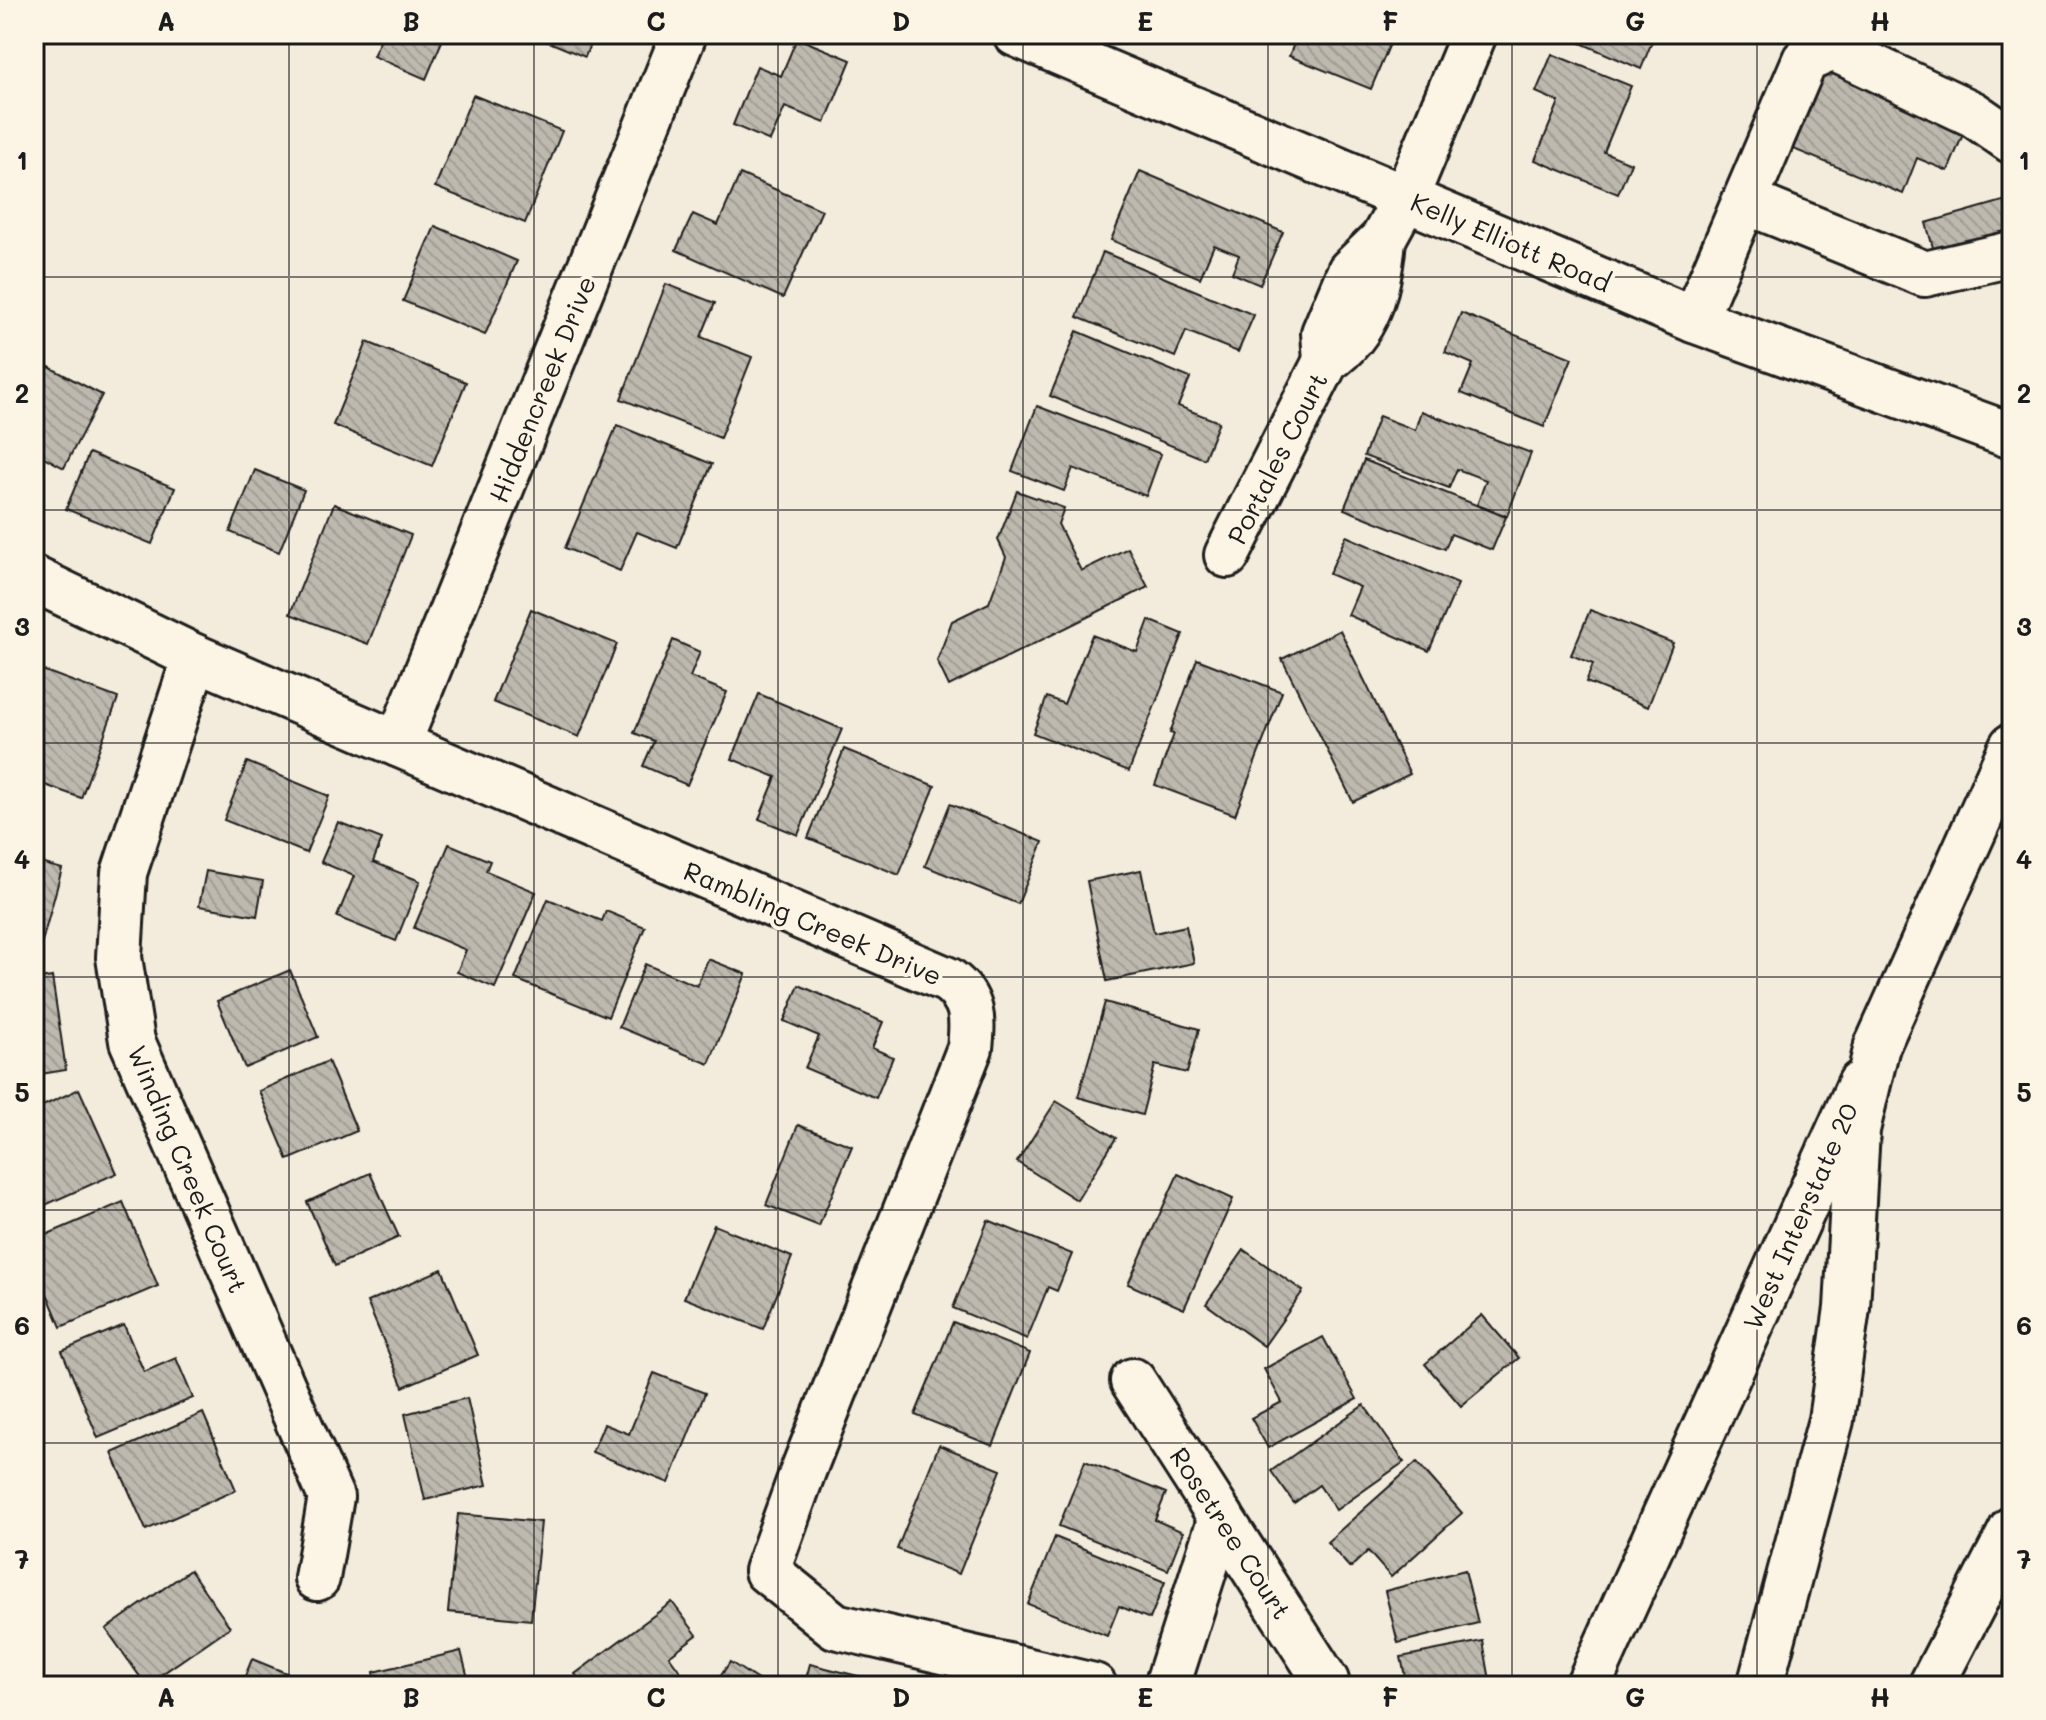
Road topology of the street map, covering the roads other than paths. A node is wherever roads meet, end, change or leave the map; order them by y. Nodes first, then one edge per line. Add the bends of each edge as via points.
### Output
1 (684, 34) edge
2 (1016, 34) edge
3 (1474, 34) edge
4 (2012, 141) edge
5 (1406, 197) junction
6 (1745, 201) junction
7 (2012, 254) edge
8 (1694, 320) junction
9 (2012, 436) edge
10 (1227, 555) dead end
11 (34, 579) edge
12 (195, 657) junction
13 (398, 744) junction
14 (2012, 746) edge
15 (1877, 1046) junction
16 (1133, 1381) dead end
17 (1221, 1517) junction
18 (2012, 1529) edge
19 (317, 1578) dead end
20 (1094, 1686) edge
21 (1167, 1686) edge
22 (1326, 1686) edge
23 (1588, 1686) edge
24 (1760, 1686) edge
25 (1931, 1686) edge

1 - 13 main road, Hiddencreek Drive
2 - 5 main road, Kelly Elliott Road
3 - 5 main road, Portales Court
4 - 6 main road via 1973,114 1833,48 1805,60
5 - 8 main road, Kelly Elliott Road
5 - 10 main road, Portales Court via 1383,239 1350,271 1324,333 1326,361
6 - 7 main road via 1925,274
6 - 8 main road
8 - 9 main road, Kelly Elliott Road
11 - 12 main road, Rambling Creek Drive
12 - 13 main road, Rambling Creek Drive
12 - 19 main road, Winding Creek Court via 124,873 119,957 132,1041 331,1497
13 - 20 main road, Rambling Creek Drive via 960,989 974,1014 970,1048 767,1571 835,1626
14 - 15 main road, West Interstate 20
15 - 23 main road, West Interstate 20
15 - 24 main road via 1857,1130 1847,1308 1831,1420
16 - 17 main road, Rosetree Court
17 - 21 main road
17 - 22 main road, Rosetree Court
18 - 25 main road

